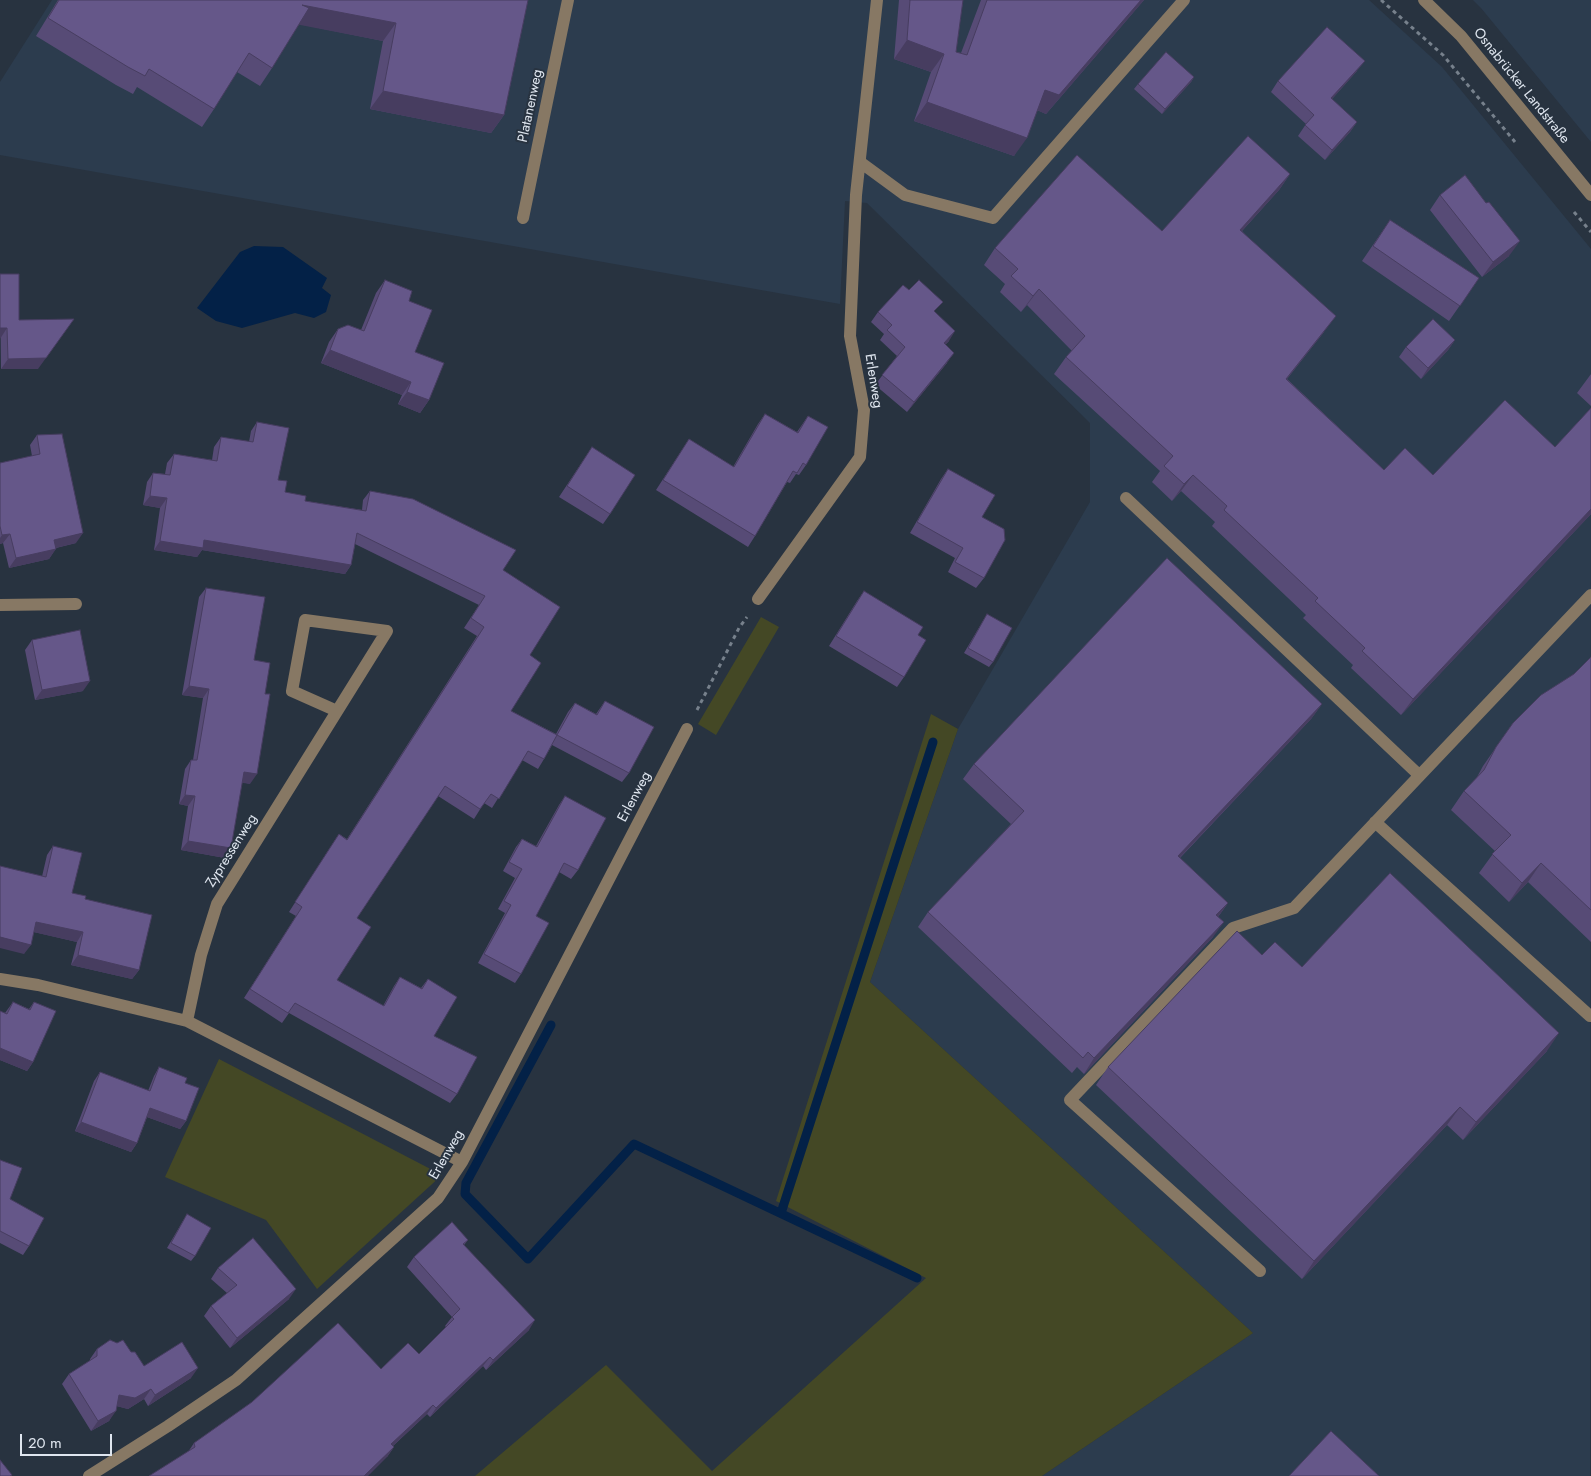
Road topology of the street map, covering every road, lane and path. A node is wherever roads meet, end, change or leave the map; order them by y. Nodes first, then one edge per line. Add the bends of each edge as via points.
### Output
1 (568, 0) edge
2 (877, 0) edge
3 (1184, 0) edge
4 (1381, 0) edge
5 (1424, 0) edge
6 (1517, 144) dead end
7 (860, 162) junction
8 (1591, 195) edge
9 (1572, 210) dead end
10 (523, 218) dead end
11 (1591, 232) edge
12 (1126, 498) dead end
13 (1591, 595) edge
14 (758, 600) joint
15 (76, 604) dead end
16 (0, 606) edge
17 (337, 711) junction
18 (687, 729) joint
19 (1419, 775) junction
20 (1375, 822) junction
21 (0, 979) edge
22 (1590, 1016) edge
23 (187, 1021) junction
24 (462, 1162) junction
25 (1260, 1271) dead end
26 (90, 1476) edge

1 - 10 street, Platanenweg
2 - 7 street
3 - 7 street via 992,218 905,195
4 - 6 path via 1443,55
5 - 8 street, Osnabrücker Landstraße via 1461,36
7 - 14 street, Erlenweg via 850,336 864,410 860,456
9 - 11 path
12 - 19 street
13 - 19 street
14 - 18 path via 739,628
15 - 16 street
17 - 17 street, Zypressenweg via 387,631 305,620 292,691
17 - 23 street, Zypressenweg via 217,904 201,955
18 - 24 street, Erlenweg
19 - 20 street
20 - 22 street
20 - 25 street via 1294,908 1233,928 1070,1100
21 - 23 street
23 - 24 street
24 - 26 street, Erlenweg via 438,1198 236,1380

